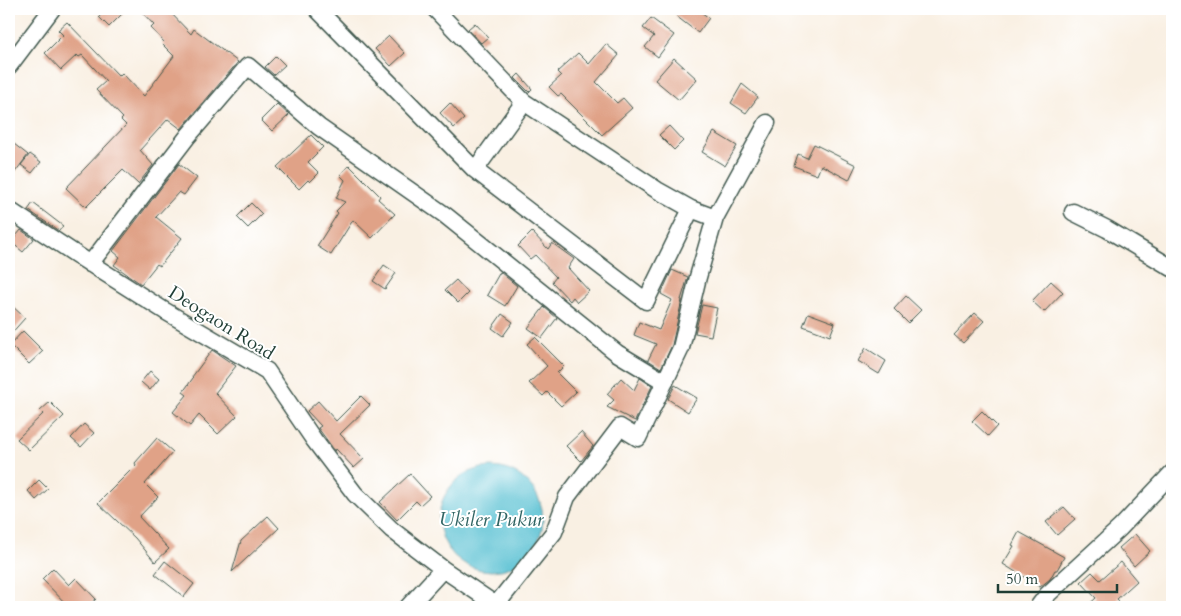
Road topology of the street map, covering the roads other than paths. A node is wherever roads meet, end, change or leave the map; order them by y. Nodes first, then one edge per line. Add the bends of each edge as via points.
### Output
1 (52, 9) edge
2 (317, 9) edge
3 (435, 9) edge
4 (9, 66) edge
5 (524, 102) junction
6 (767, 123) dead end
7 (476, 170) junction
8 (691, 209) junction
9 (9, 210) edge
10 (1073, 212) dead end
11 (715, 218) junction
12 (90, 264) junction
13 (1172, 268) edge
14 (665, 382) junction
15 (1172, 473) edge
16 (443, 569) junction
17 (498, 606) edge
18 (408, 607) edge
19 (1038, 607) edge

1 - 4 street
2 - 7 street
3 - 5 street
5 - 7 street
5 - 8 street
6 - 11 street
7 - 8 street via 646,301
8 - 11 street
9 - 12 street, Deogaon Road
10 - 13 street
11 - 14 street via 681,348
12 - 14 street via 188,136 248,66 319,128 446,215 617,353
12 - 16 street, Deogaon Road via 267,371 355,494 392,530
14 - 17 street via 638,438 620,427 567,498 554,532
15 - 19 street
16 - 17 street, Deogaon Road
16 - 18 street

